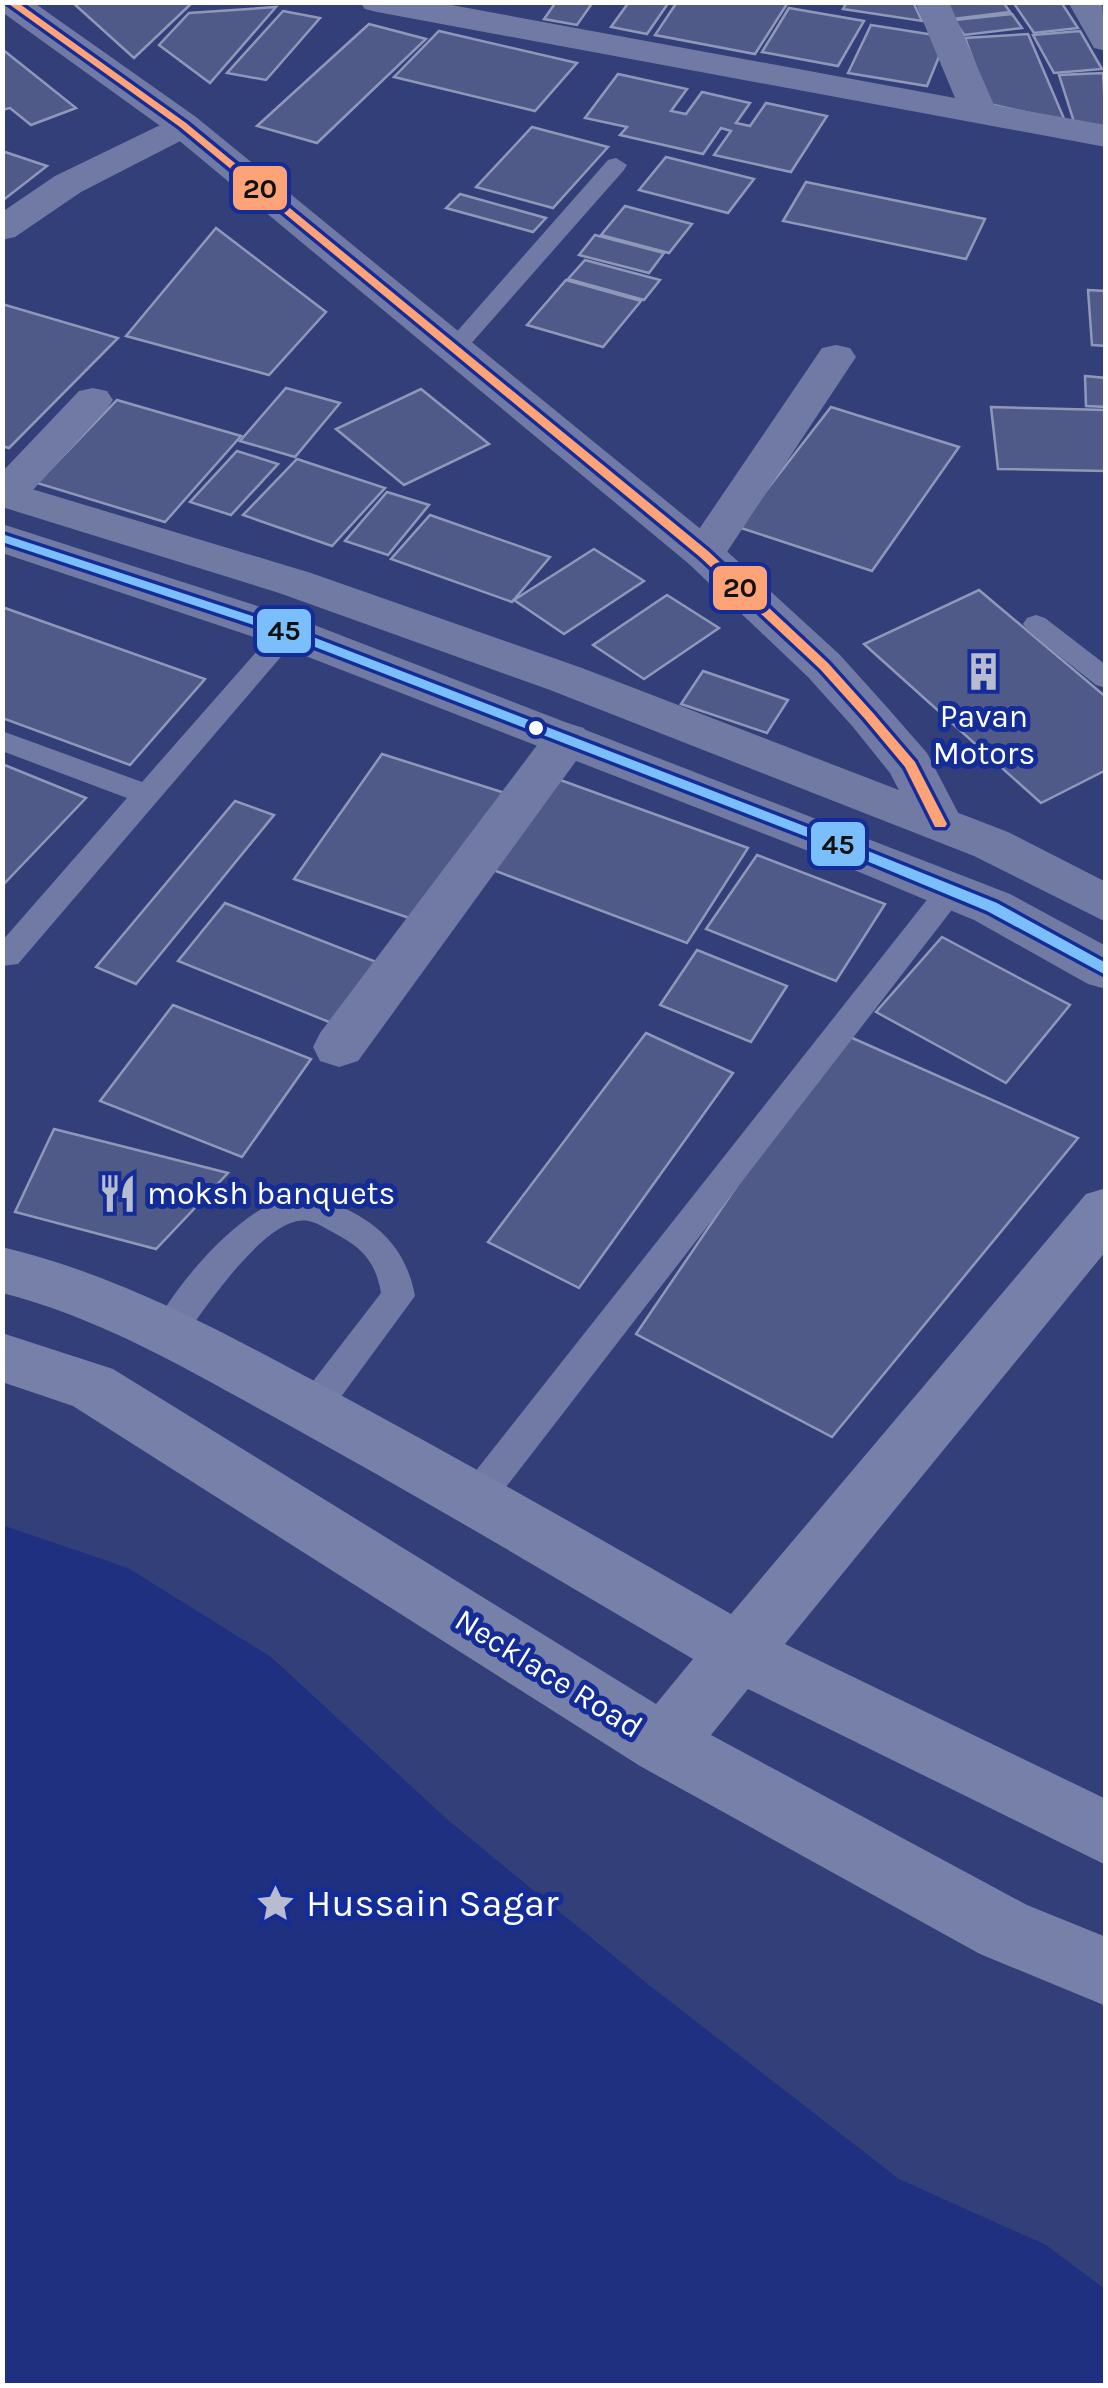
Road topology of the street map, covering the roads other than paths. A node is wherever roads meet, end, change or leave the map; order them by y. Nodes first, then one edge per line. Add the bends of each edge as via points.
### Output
1 (10, 2) edge
2 (377, 2) edge
3 (932, 2) edge
4 (1085, 2) edge
5 (1106, 41) edge
6 (979, 112) junction
7 (183, 124) junction
8 (1106, 136) edge
9 (616, 166) dead end
10 (2, 230) edge
11 (453, 350) junction
12 (836, 357) dead end
13 (93, 400) dead end
14 (4, 509) edge
15 (704, 554) junction
16 (1036, 624) dead end
17 (288, 632) junction
18 (1106, 679) edge
19 (567, 739) junction
20 (2, 740) edge
21 (147, 795) junction
22 (940, 824) junction
23 (992, 844) junction
24 (1106, 862) edge
25 (951, 890) junction
26 (1106, 904) edge
27 (7, 956) dead end
28 (1106, 970) edge
29 (338, 1046) dead end
30 (1106, 1210) edge
31 (2, 1270) edge
32 (169, 1331) junction
33 (2, 1357) edge
34 (312, 1409) junction
35 (476, 1498) junction
36 (742, 1654) junction
37 (663, 1744) junction
38 (1106, 1832) edge
39 (1106, 1972) edge

1 - 7 street
2 - 6 street via 595,29
3 - 6 street
4 - 5 main road
6 - 8 street
7 - 10 street via 68,184
7 - 11 street
9 - 11 lane
11 - 15 street
12 - 15 street
13 - 14 street
14 - 17 highway
14 - 22 highway via 331,596
15 - 22 street via 869,716 910,765
16 - 18 lane
17 - 19 highway
17 - 21 lane
19 - 25 highway
19 - 29 street
20 - 21 lane
21 - 27 lane
22 - 23 highway
23 - 24 highway
23 - 26 highway
25 - 28 highway
25 - 35 lane
30 - 36 main road
31 - 32 main road via 58,1284
32 - 34 main road
32 - 34 lane via 258,1224 279,1209 308,1207 368,1234 394,1265 398,1296
33 - 37 main road, Necklace Road via 92,1386
34 - 35 main road
35 - 36 main road
36 - 37 main road
36 - 38 main road
37 - 39 main road, Necklace Road via 1004,1930

